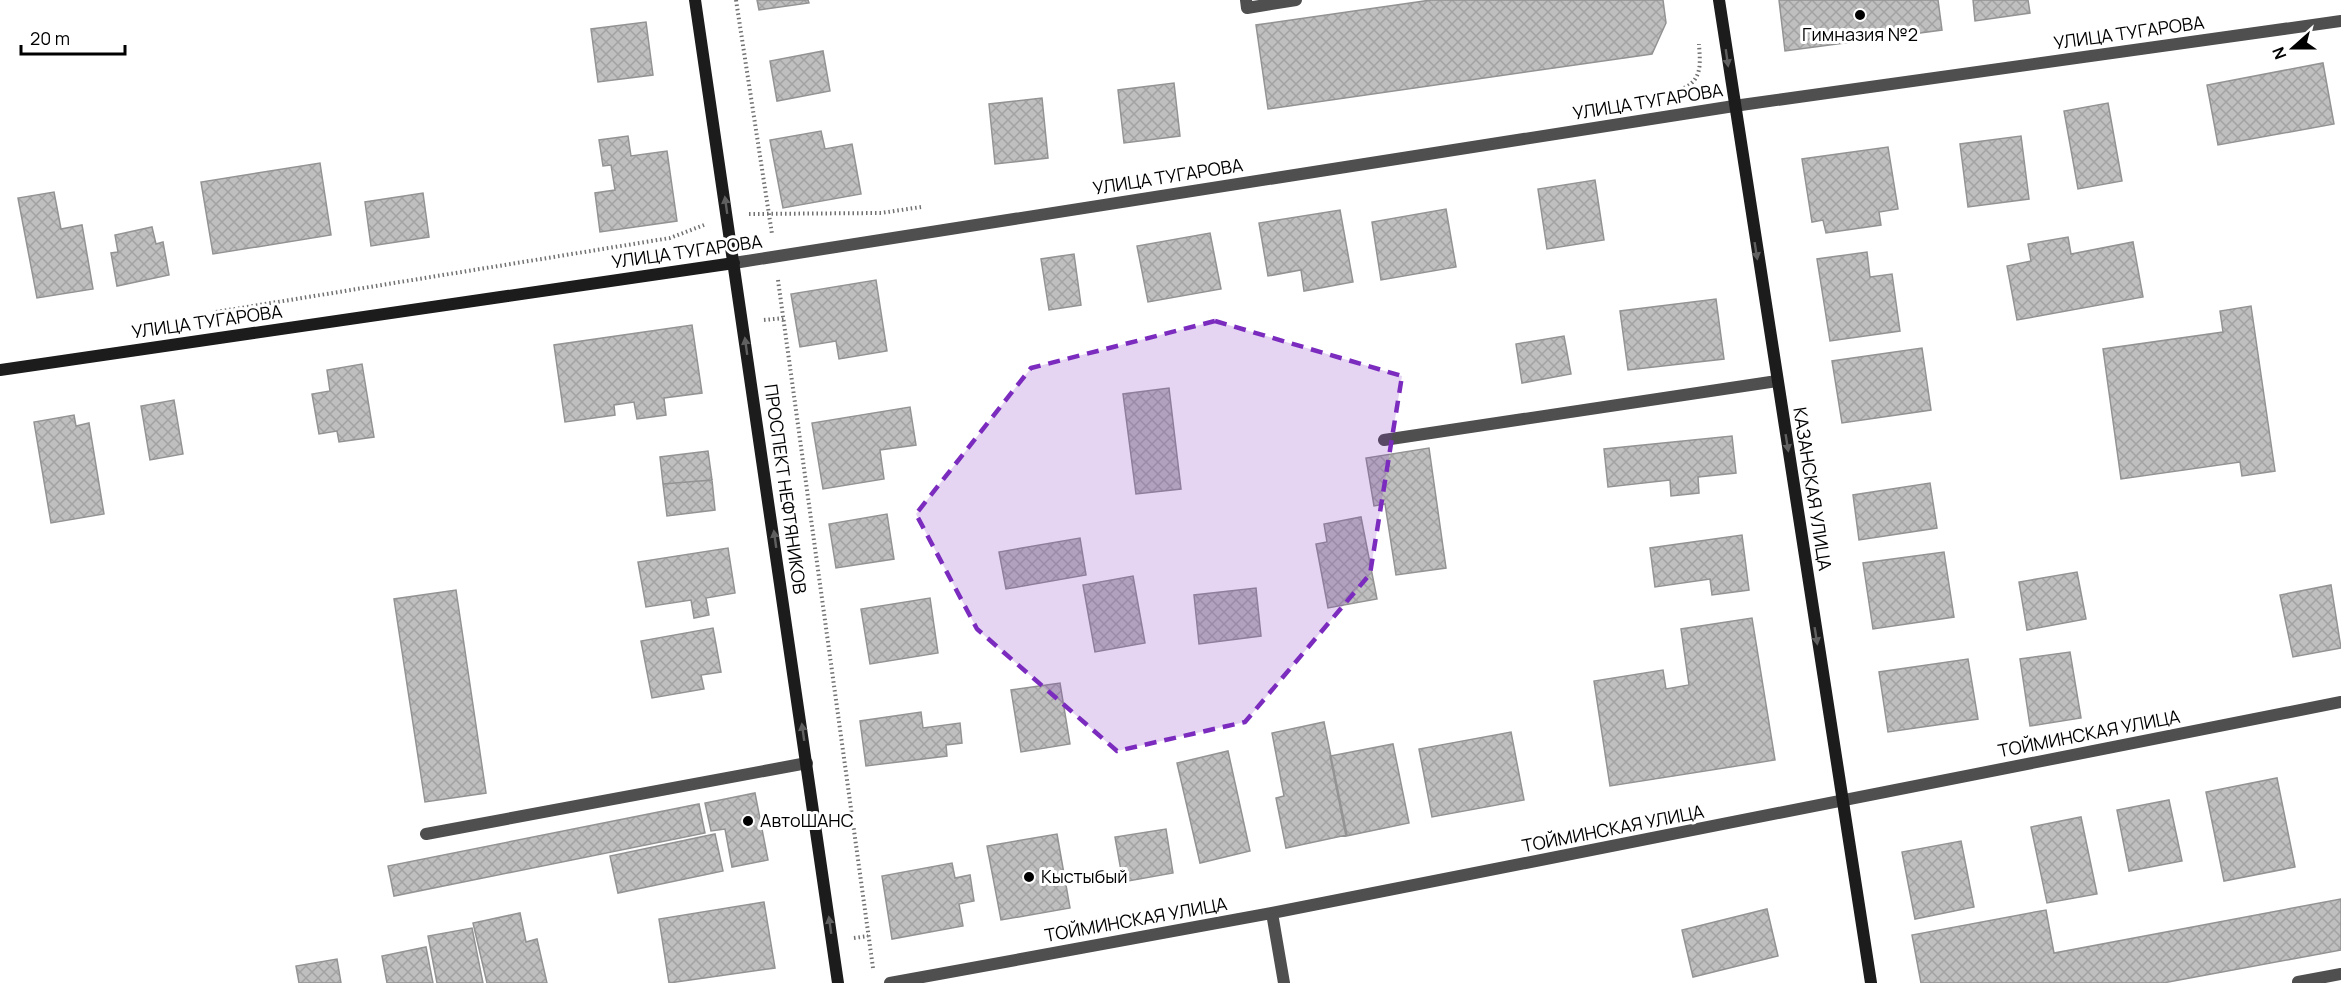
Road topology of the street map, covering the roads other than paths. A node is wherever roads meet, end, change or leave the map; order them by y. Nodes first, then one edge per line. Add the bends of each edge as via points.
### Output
1 (695, 0) edge
2 (1246, 0) edge
3 (1296, 0) edge
4 (1719, 0) edge
5 (2341, 21) edge
6 (1734, 106) junction
7 (734, 263) junction
8 (0, 370) edge
9 (1777, 381) junction
10 (1384, 440) dead end
11 (2341, 702) edge
12 (807, 763) junction
13 (1842, 802) junction
14 (426, 834) dead end
15 (1272, 913) junction
16 (2341, 974) edge
17 (2298, 982) edge
18 (838, 983) edge
19 (890, 983) edge
20 (1284, 983) edge
21 (1871, 983) edge

7 -> 1 street, ПРОСПЕКТ НЕФТЯНИКОВ
2 - 3 street via 1247,8
4 -> 6 street, КАЗАНСКАЯ УЛИЦА
5 - 6 street, УЛИЦА ТУГАРОВА
6 - 7 street, УЛИЦА ТУГАРОВА
6 -> 9 street, КАЗАНСКАЯ УЛИЦА
7 - 8 street, УЛИЦА ТУГАРОВА
12 -> 7 street, ПРОСПЕКТ НЕФТЯНИКОВ
9 - 10 street
9 -> 13 street, КАЗАНСКАЯ УЛИЦА
11 - 13 street, ТОЙМИНСКАЯ УЛИЦА
12 - 14 street
18 -> 12 street, ПРОСПЕКТ НЕФТЯНИКОВ
13 - 15 street, ТОЙМИНСКАЯ УЛИЦА
13 - 21 street, КАЗАНСКАЯ УЛИЦА
15 - 19 street, ТОЙМИНСКАЯ УЛИЦА
15 - 20 street
16 - 17 street

